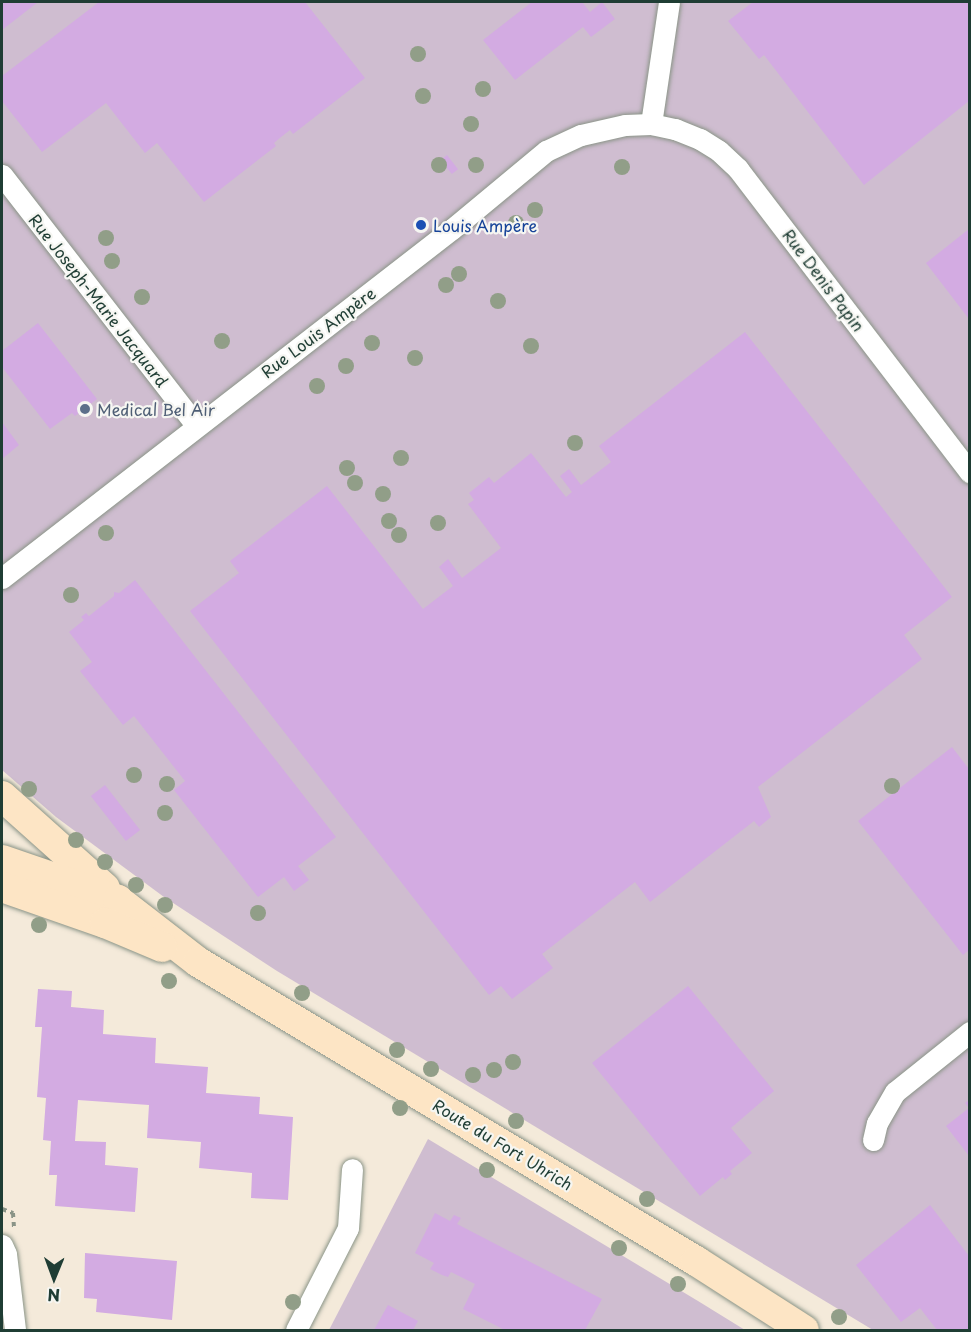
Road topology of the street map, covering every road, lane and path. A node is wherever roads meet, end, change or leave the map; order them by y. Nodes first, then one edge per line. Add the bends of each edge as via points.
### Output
1 (669, 2) edge
2 (651, 124) junction
3 (2, 175) edge
4 (196, 425) junction
5 (969, 472) edge
6 (2, 578) edge
7 (2, 796) edge
8 (2, 860) edge
9 (4, 890) edge
10 (118, 900) junction
11 (198, 962) junction
12 (969, 1032) edge
13 (873, 1140) dead end
14 (352, 1169) dead end
15 (2, 1245) edge
16 (15, 1330) edge
17 (296, 1330) edge
18 (804, 1330) edge

1 - 2 street
2 - 4 street, Rue Louis Ampère via 603,128 546,151 443,236
2 - 5 street, Rue Denis Papin via 700,139 738,169
3 - 4 street, Rue Joseph-Marie Jacquard
4 - 6 street, Rue Louis Ampère
7 - 10 main road
8 - 10 main road, Route du Fort Uhrich
9 - 11 main road, Route du Fort Uhrich via 105,923
10 - 11 main road, Route du Fort Uhrich
11 - 18 main road, Route du Fort Uhrich
12 - 13 street via 895,1092 877,1123
14 - 17 street via 348,1228
15 - 16 street

